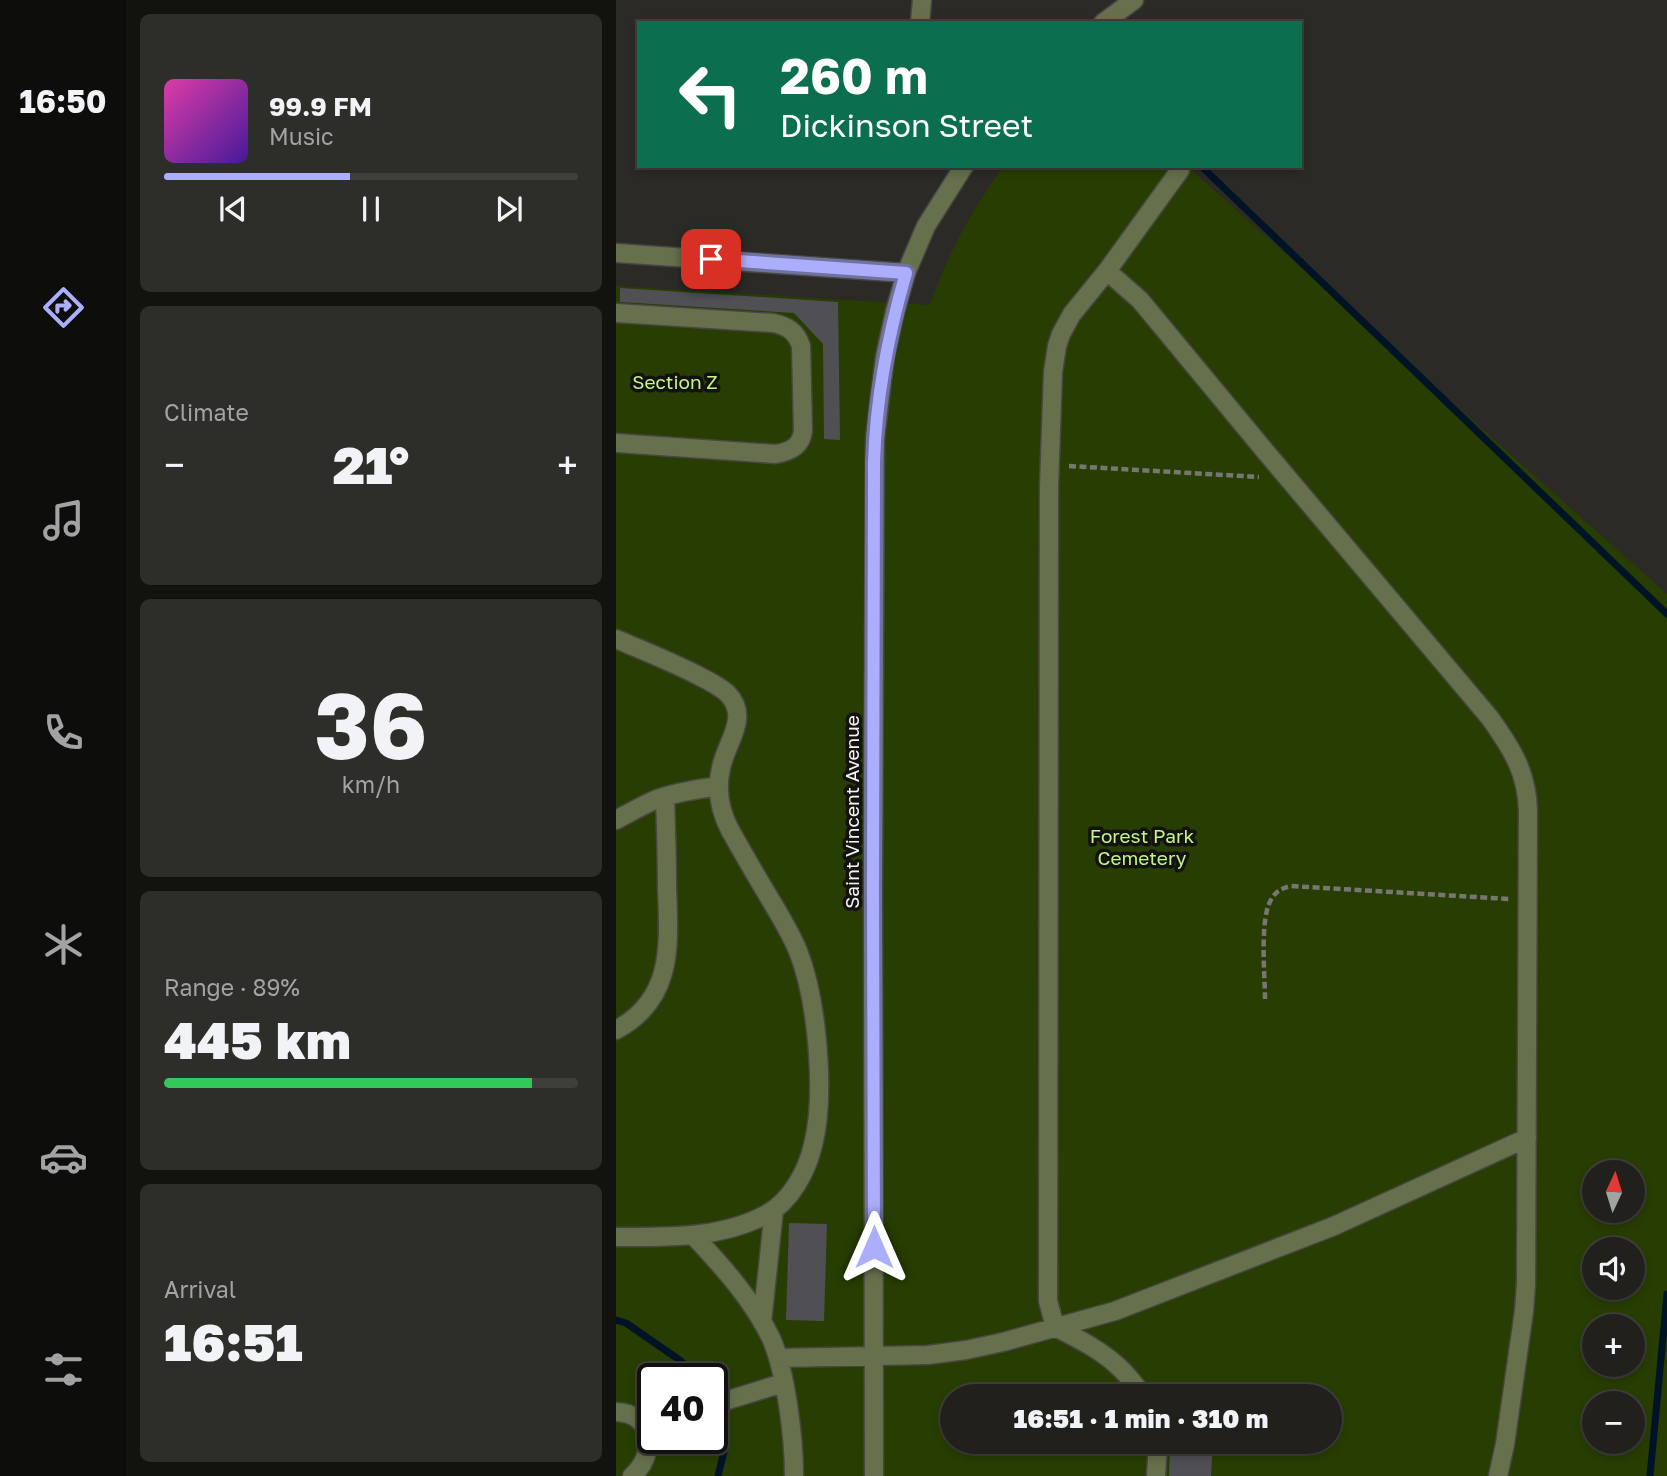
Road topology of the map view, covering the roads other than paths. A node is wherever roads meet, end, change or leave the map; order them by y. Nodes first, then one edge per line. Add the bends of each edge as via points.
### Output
1 (922, 0) edge
2 (1134, 0) edge
3 (920, 21) edge
4 (1106, 21) edge
5 (962, 168) edge
6 (1180, 170) dead end
7 (616, 253) edge
8 (1107, 271) junction
9 (906, 273) junction
10 (616, 313) edge
11 (616, 443) edge
12 (616, 639) edge
13 (719, 786) junction
14 (665, 797) junction
15 (616, 820) edge
16 (616, 1030) edge
17 (1527, 1138) junction
18 (774, 1210) junction
19 (693, 1235) junction
20 (616, 1237) edge
21 (762, 1322) junction
22 (1055, 1327) junction
23 (875, 1356) junction
24 (778, 1358) junction
25 (783, 1383) junction
26 (1134, 1384) edge
27 (728, 1400) edge
28 (616, 1412) edge
29 (637, 1419) edge
30 (647, 1454) edge
31 (1157, 1454) edge
32 (632, 1476) edge
33 (794, 1476) edge
34 (874, 1476) edge
35 (1156, 1476) edge
36 (1498, 1476) edge

1 - 3 street
2 - 4 street
5 - 9 street, Saint Vincent Avenue via 926,226
6 - 8 street
7 - 9 street
8 - 17 street via 1140,300 1490,718 1519,763 1527,792
8 - 22 street via 1066,324 1054,372 1047,1290
9 - 23 street, Saint Vincent Avenue via 885,356 874,462
10 - 11 street via 773,323 789,328 801,346 803,431 795,447 775,454
12 - 13 street via 699,676 732,699 738,722 720,769
13 - 14 street
13 - 18 street via 724,819 797,950 814,1023 819,1086 816,1133 795,1186
14 - 15 street
14 - 16 street via 667,960 660,985 647,1006
17 - 22 street via 1301,1240 1115,1311
17 - 36 street via 1524,1311
18 - 19 street via 729,1229
18 - 21 street
19 - 20 street
19 - 21 street
21 - 24 street
22 - 23 street via 966,1350
22 - 26 street via 1106,1356
23 - 24 street
23 - 34 street, Saint Vincent Avenue
24 - 25 street
25 - 27 street
25 - 33 street
28 - 29 street
30 - 32 street
31 - 35 street

